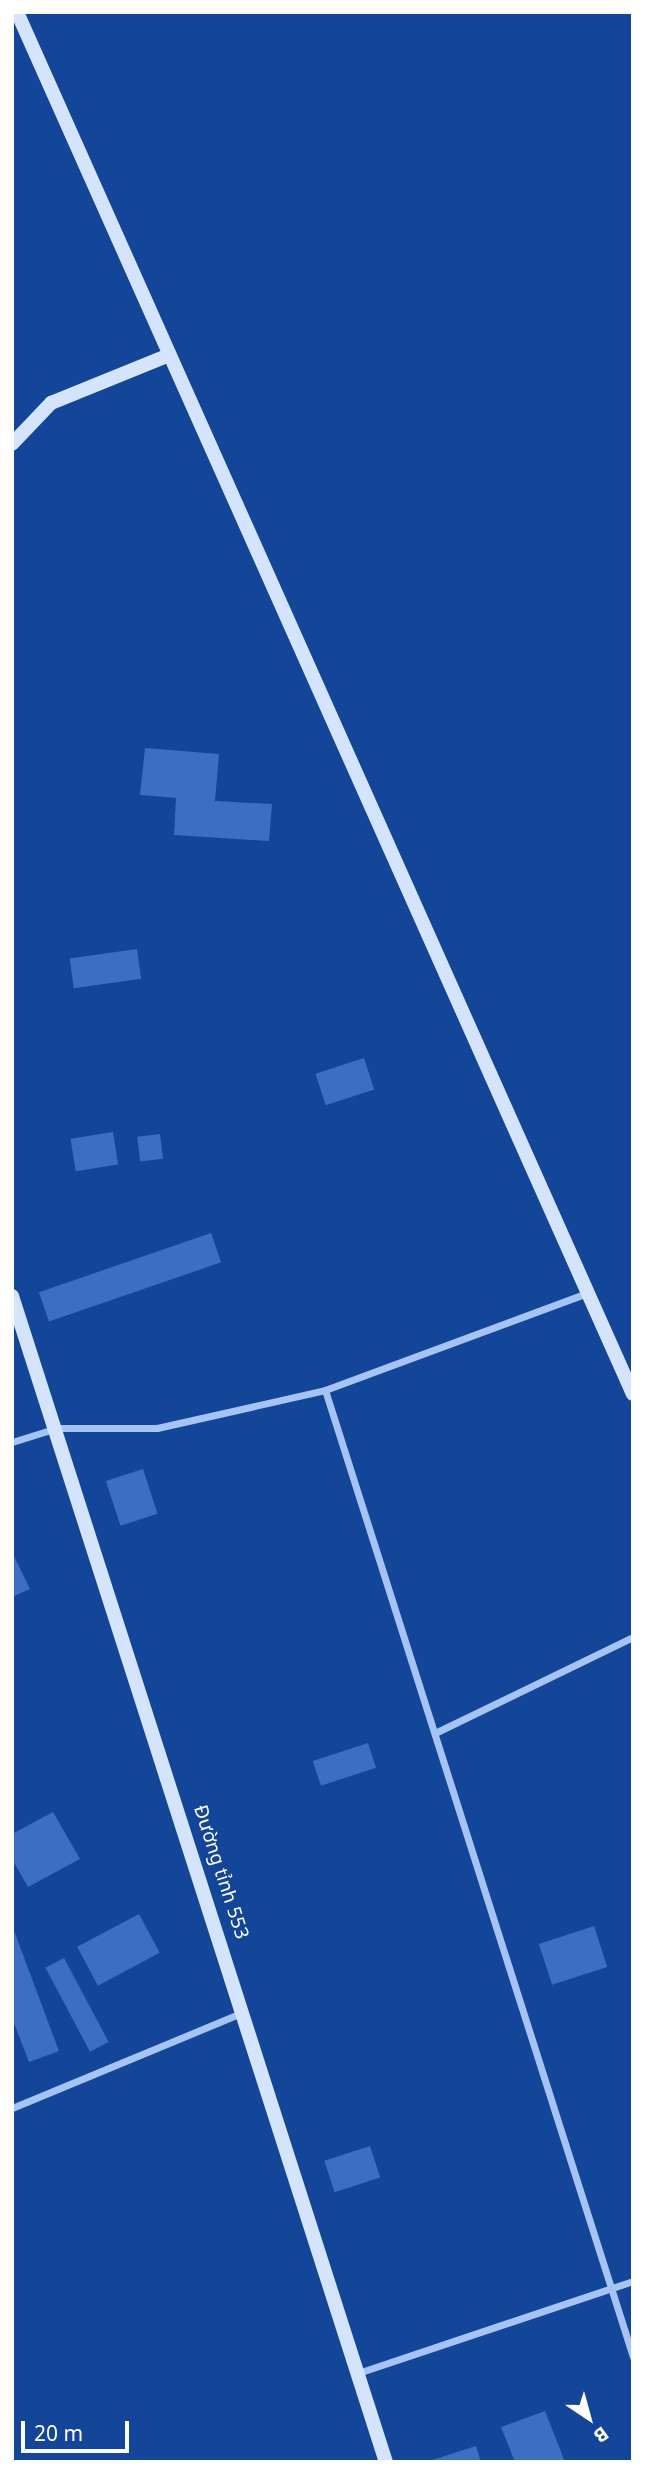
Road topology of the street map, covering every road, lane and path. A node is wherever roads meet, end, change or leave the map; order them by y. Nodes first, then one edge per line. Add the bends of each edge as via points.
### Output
1 (17, 12) edge
2 (167, 356) junction
3 (12, 444) edge
4 (585, 1294) junction
5 (12, 1296) edge
6 (324, 1390) junction
7 (633, 1394) edge
8 (57, 1428) junction
9 (12, 1442) edge
10 (633, 1637) edge
11 (437, 1732) junction
12 (245, 2011) junction
13 (12, 2108) edge
14 (633, 2281) edge
15 (611, 2288) junction
16 (633, 2357) edge
17 (358, 2373) junction
18 (386, 2462) edge

1 - 2 main road
2 - 3 main road via 51,403
2 - 4 main road
4 - 6 street
4 - 7 main road
5 - 8 main road, Đường tỉnh 553
6 - 8 street via 157,1428
6 - 11 street
8 - 9 street
8 - 12 main road, Đường tỉnh 553
10 - 11 street
11 - 15 street
12 - 13 street
12 - 17 main road, Đường tỉnh 553
14 - 15 street
15 - 16 street
15 - 17 street
17 - 18 main road, Đường tỉnh 553

